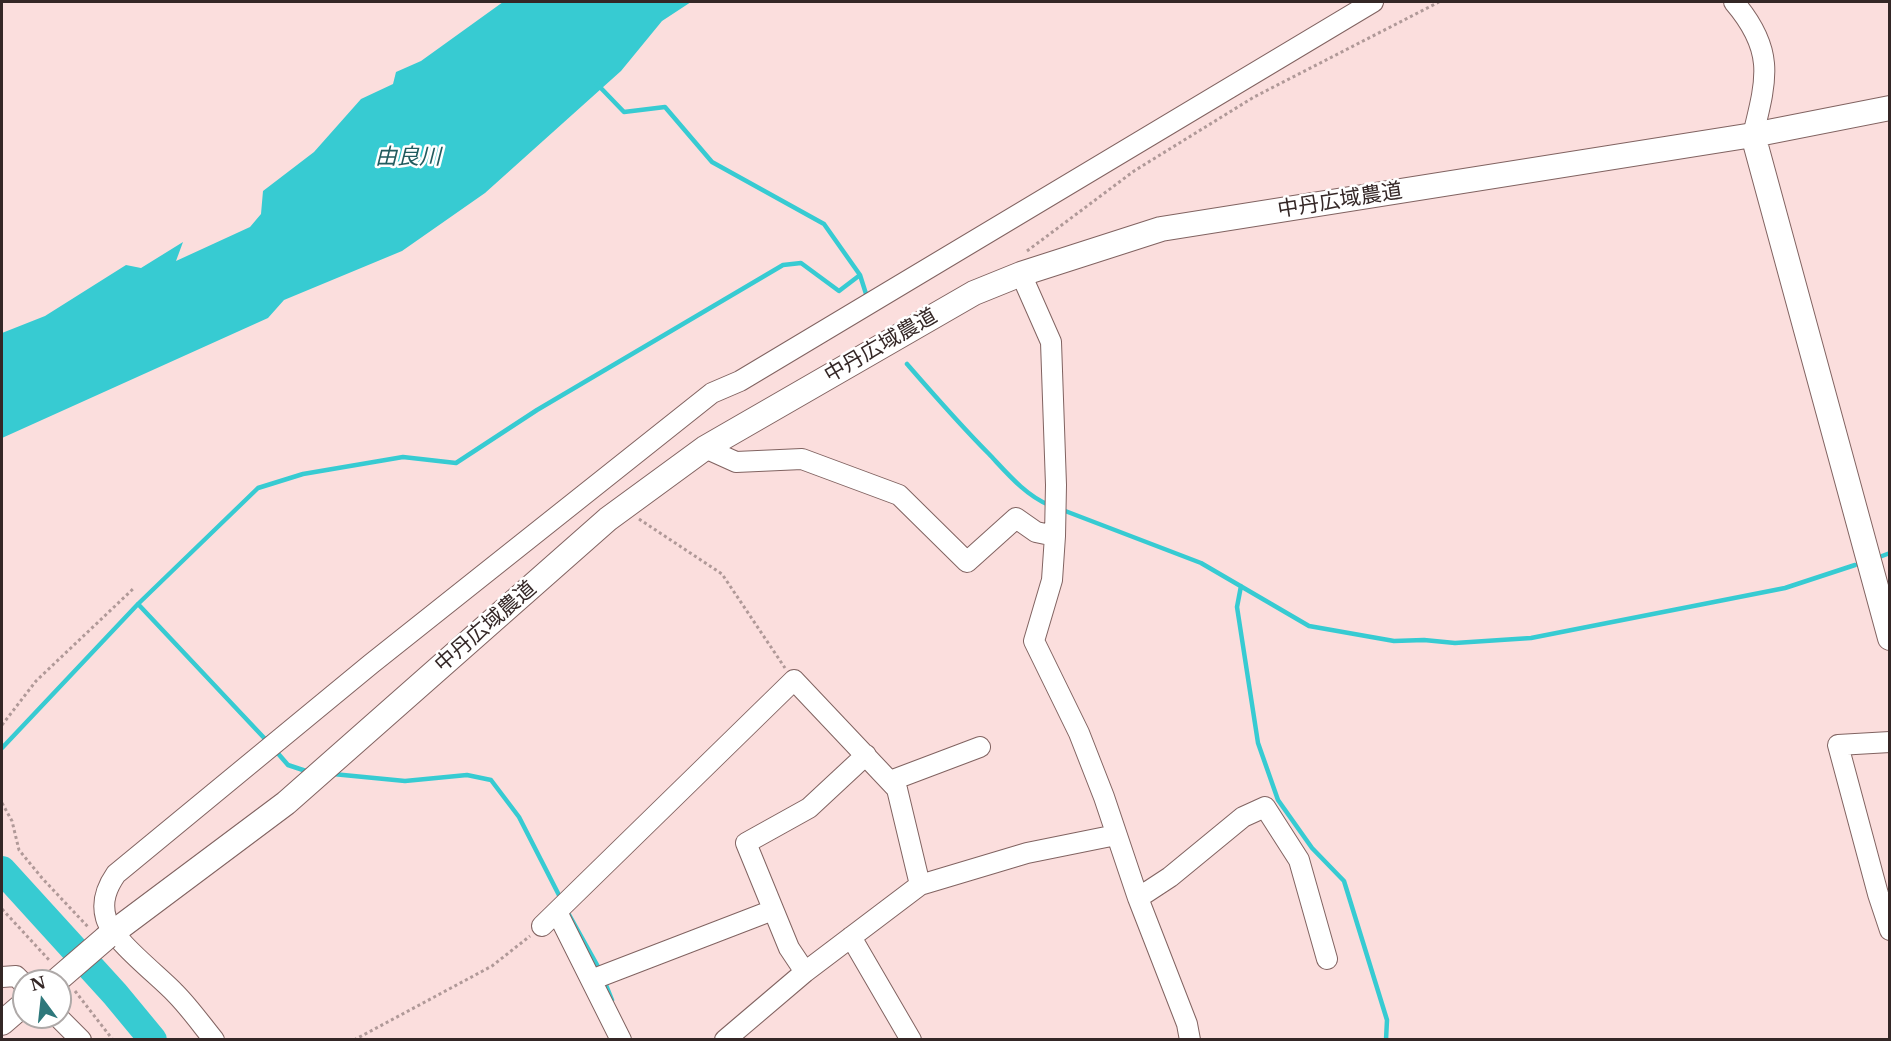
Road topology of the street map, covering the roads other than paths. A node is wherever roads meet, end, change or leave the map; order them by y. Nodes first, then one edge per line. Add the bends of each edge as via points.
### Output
1 (1373, 2) edge
2 (1734, 2) edge
3 (1890, 108) edge
4 (1754, 135) junction
5 (1022, 264) junction
6 (705, 448) junction
7 (1055, 528) junction
8 (1890, 638) edge
9 (1890, 742) edge
10 (980, 747) dead end
11 (866, 755) junction
12 (890, 781) junction
13 (1116, 835) junction
14 (920, 885) junction
15 (1138, 898) junction
16 (773, 910) junction
17 (557, 912) junction
18 (542, 926) road end
19 (1890, 930) edge
20 (104, 934) junction
21 (851, 937) junction
22 (1327, 959) dead end
23 (68, 969) edge
24 (805, 972) junction
25 (591, 980) junction
26 (70, 1029) edge
27 (81, 1040) edge
28 (214, 1040) edge
29 (621, 1040) edge
30 (725, 1040) edge
31 (911, 1040) edge
32 (1190, 1040) edge

1 - 20 street via 740,381 712,393 371,664 116,874 104,902
2 - 4 street via 1758,37 1766,63
3 - 4 street, 中丹広域農道
4 - 5 street, 中丹広域農道 via 1161,230
4 - 8 street
5 - 6 street, 中丹広域農道
5 - 7 street via 1051,342
6 - 7 street via 736,462 802,459 899,495 968,562 1016,518 1036,532
6 - 20 street, 中丹広域農道 via 599,526 286,803
7 - 13 street via 1052,580 1034,641 1079,733
9 - 19 street via 1839,745
10 - 12 street
11 - 12 street
11 - 16 street via 809,808 746,843
11 - 17 street via 794,680
12 - 14 street via 897,789
13 - 14 street via 1027,853
13 - 15 street
14 - 21 street
15 - 22 street via 1243,817 1265,807 1299,860
15 - 32 street
16 - 24 street via 789,948
16 - 25 street
17 - 18 street
17 - 25 street
20 - 23 street, 中丹広域農道, bridge
20 - 28 street via 177,994
21 - 24 street
21 - 31 street
24 - 30 street
25 - 29 street
26 - 27 street

